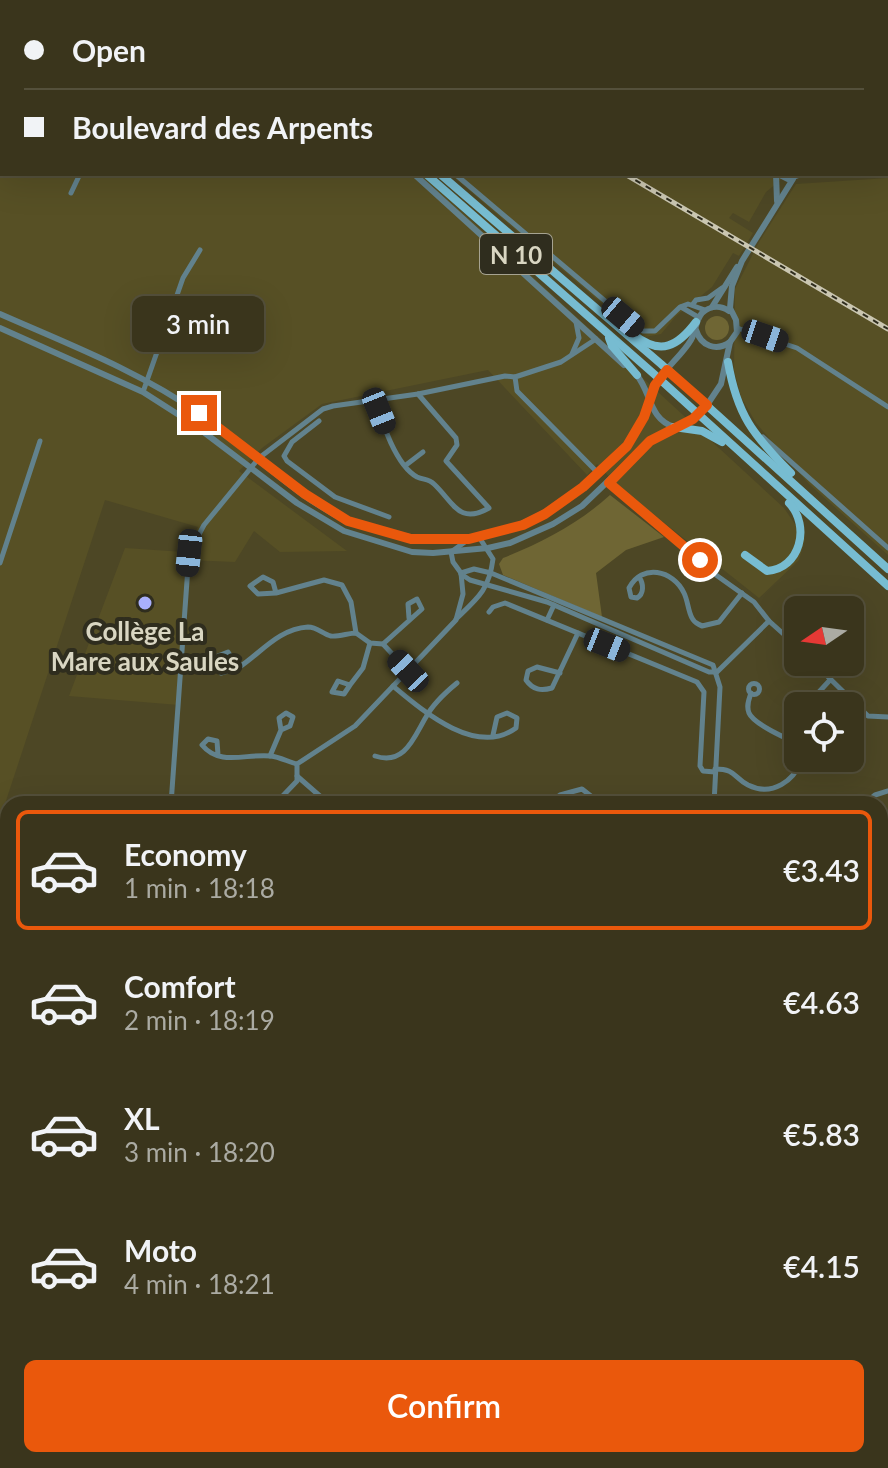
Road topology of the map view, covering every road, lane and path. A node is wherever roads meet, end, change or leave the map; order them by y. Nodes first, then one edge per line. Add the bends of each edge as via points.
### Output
1 (79, 176) edge
2 (416, 176) edge
3 (428, 176) edge
4 (442, 176) edge
5 (457, 176) edge
6 (777, 176) edge
7 (780, 176) edge
8 (800, 176) edge
9 (793, 179) junction
10 (71, 193) dead end
11 (777, 201) junction
12 (200, 250) dead end
13 (742, 261) junction
14 (722, 287) junction
15 (693, 304) junction
16 (680, 307) junction
17 (708, 308) junction
18 (732, 313) junction
19 (0, 314) edge
20 (576, 321) junction
21 (697, 322) junction
22 (616, 325) junction
23 (0, 328) edge
24 (737, 328) junction
25 (607, 334) junction
26 (596, 339) junction
27 (730, 342) junction
28 (570, 356) junction
29 (728, 362) junction
30 (667, 370) junction
31 (637, 375) junction
32 (515, 377) junction
33 (660, 379) junction
34 (148, 381) junction
35 (143, 392) junction
36 (418, 394) junction
37 (650, 399) junction
38 (378, 400) junction
39 (707, 405) junction
40 (888, 407) edge
41 (699, 414) junction
42 (319, 421) dead end
43 (751, 426) junction
44 (674, 427) junction
45 (290, 439) junction
46 (40, 441) dead end
47 (737, 450) junction
48 (423, 452) dead end
49 (259, 458) junction
50 (406, 465) junction
51 (250, 468) junction
52 (598, 473) junction
53 (609, 483) junction
54 (802, 489) junction
55 (786, 495) junction
56 (389, 517) dead end
57 (479, 537) junction
58 (469, 539) junction
59 (488, 548) junction
60 (888, 548) edge
61 (451, 552) junction
62 (745, 555) dead end
63 (0, 563) edge
64 (888, 569) edge
65 (461, 573) junction
66 (491, 573) junction
67 (639, 577) dead end
68 (488, 584) junction
69 (888, 586) edge
70 (276, 593) junction
71 (742, 593) junction
72 (554, 605) junction
73 (489, 612) dead end
74 (409, 618) dead end
75 (456, 620) junction
76 (547, 620) junction
77 (769, 621) junction
78 (356, 633) junction
79 (578, 633) junction
80 (784, 634) edge
81 (370, 643) junction
82 (383, 644) junction
83 (671, 656) junction
84 (238, 668) junction
85 (665, 668) junction
86 (408, 671) junction
87 (717, 672) junction
88 (560, 673) junction
89 (826, 676) edge
90 (830, 680) junction
91 (457, 683) dead end
92 (350, 685) dead end
93 (393, 686) junction
94 (819, 692) edge
95 (751, 693) dead end
96 (427, 714) junction
97 (888, 717) edge
98 (281, 730) dead end
99 (493, 735) junction
100 (784, 738) edge
101 (218, 755) dead end
102 (270, 756) junction
103 (375, 756) dead end
104 (297, 764) junction
105 (715, 770) junction
106 (793, 772) edge
107 (297, 776) junction
108 (172, 796) edge
109 (283, 796) edge
110 (320, 796) edge
111 (559, 796) edge
112 (591, 796) edge
113 (714, 796) edge

1 - 10 street
2 - 20 street
3 - 25 main road, N 10
4 - 22 main road, N 10
5 - 16 street via 637,328 655,331
6 - 11 street
7 - 9 street
8 - 9 street
9 - 11 street
11 - 13 street
12 - 34 street via 183,278
13 - 14 street
13 - 18 street via 730,294
14 - 15 street
14 - 17 street
15 - 16 street
15 - 17 street
16 - 21 street
17 - 18 street
17 - 21 street
18 - 24 street
19 - 34 street
20 - 26 street
20 - 28 street via 579,338
21 - 22 main road via 677,344 666,347 648,344
21 - 27 street via 705,345 717,348
21 - 30 street via 692,339
22 - 30 main road, N 10
23 - 35 street
24 - 27 street
24 - 40 street via 797,348
25 - 31 main road
25 - 33 main road, N 10
26 - 28 street
26 - 31 street
27 - 29 street
28 - 32 street
29 - 39 street
29 - 43 main road via 734,396
30 - 33 street
30 - 39 main road, N 10
31 - 37 street
32 - 36 street
32 - 52 street via 517,391
33 - 37 street
33 - 41 main road, N 10
34 - 35 street
34 - 49 street
35 - 51 street
36 - 38 street
36 - 50 street via 456,438 446,461 489,508 476,516 464,514
37 - 44 street via 659,420
37 - 52 street via 627,446
38 - 45 street via 323,409
38 - 50 street via 396,455
39 - 41 street
39 - 54 main road, N 10
41 - 44 street
41 - 47 main road, N 10
42 - 45 street
43 - 54 main road
43 - 60 street
44 - 47 main road via 702,431
44 - 53 street via 640,449
45 - 49 street
45 - 56 street via 287,461 335,497
46 - 63 street
47 - 55 main road, N 10
48 - 50 street
49 - 51 street
49 - 58 street via 348,521 411,539
51 - 61 street via 344,531 412,552
51 - 108 street via 204,525 189,553
52 - 57 street via 545,514
53 - 59 street via 553,524
53 - 71 street
54 - 64 main road, N 10
55 - 62 main road via 800,527 795,555 784,568 767,571
55 - 69 main road, N 10
57 - 58 street
57 - 59 street
58 - 61 street
59 - 61 street
59 - 66 street
61 - 65 street
65 - 66 street
65 - 68 street
65 - 75 street via 463,594
66 - 68 street
66 - 87 street via 713,665
67 - 71 street via 654,571 671,578 683,590 693,621 702,626 719,622
68 - 72 street
68 - 75 street
70 - 70 street via 273,582 263,577 250,586 258,594
70 - 78 street via 324,580 342,585
71 - 77 street
72 - 76 street
72 - 83 street
73 - 76 street via 505,603
74 - 82 street
75 - 86 street
76 - 79 street
77 - 80 street
77 - 87 street
78 - 81 street
78 - 84 street via 332,636 312,626 294,629 274,638
79 - 85 street
79 - 88 street
81 - 82 street
81 - 92 street via 363,668
82 - 86 street
83 - 85 street
83 - 87 street
84 - 84 street via 228,652 213,658 221,673
85 - 105 street via 697,682 704,692 700,766 703,771
86 - 93 street
87 - 105 street
88 - 88 street via 552,688 541,690 526,680 528,671 537,667
89 - 90 street
90 - 94 street
90 - 97 street via 868,716
91 - 96 street
93 - 96 street
93 - 104 street via 355,726
95 - 100 street via 751,716
96 - 99 street via 445,727
96 - 103 street via 415,741 399,754 386,760
98 - 102 street
99 - 99 street via 516,728 517,718 507,713 497,717
101 - 102 street
102 - 104 street
104 - 107 street
105 - 106 street via 728,769 749,786 773,789
105 - 113 street
107 - 109 street
107 - 110 street
111 - 112 street via 582,789

